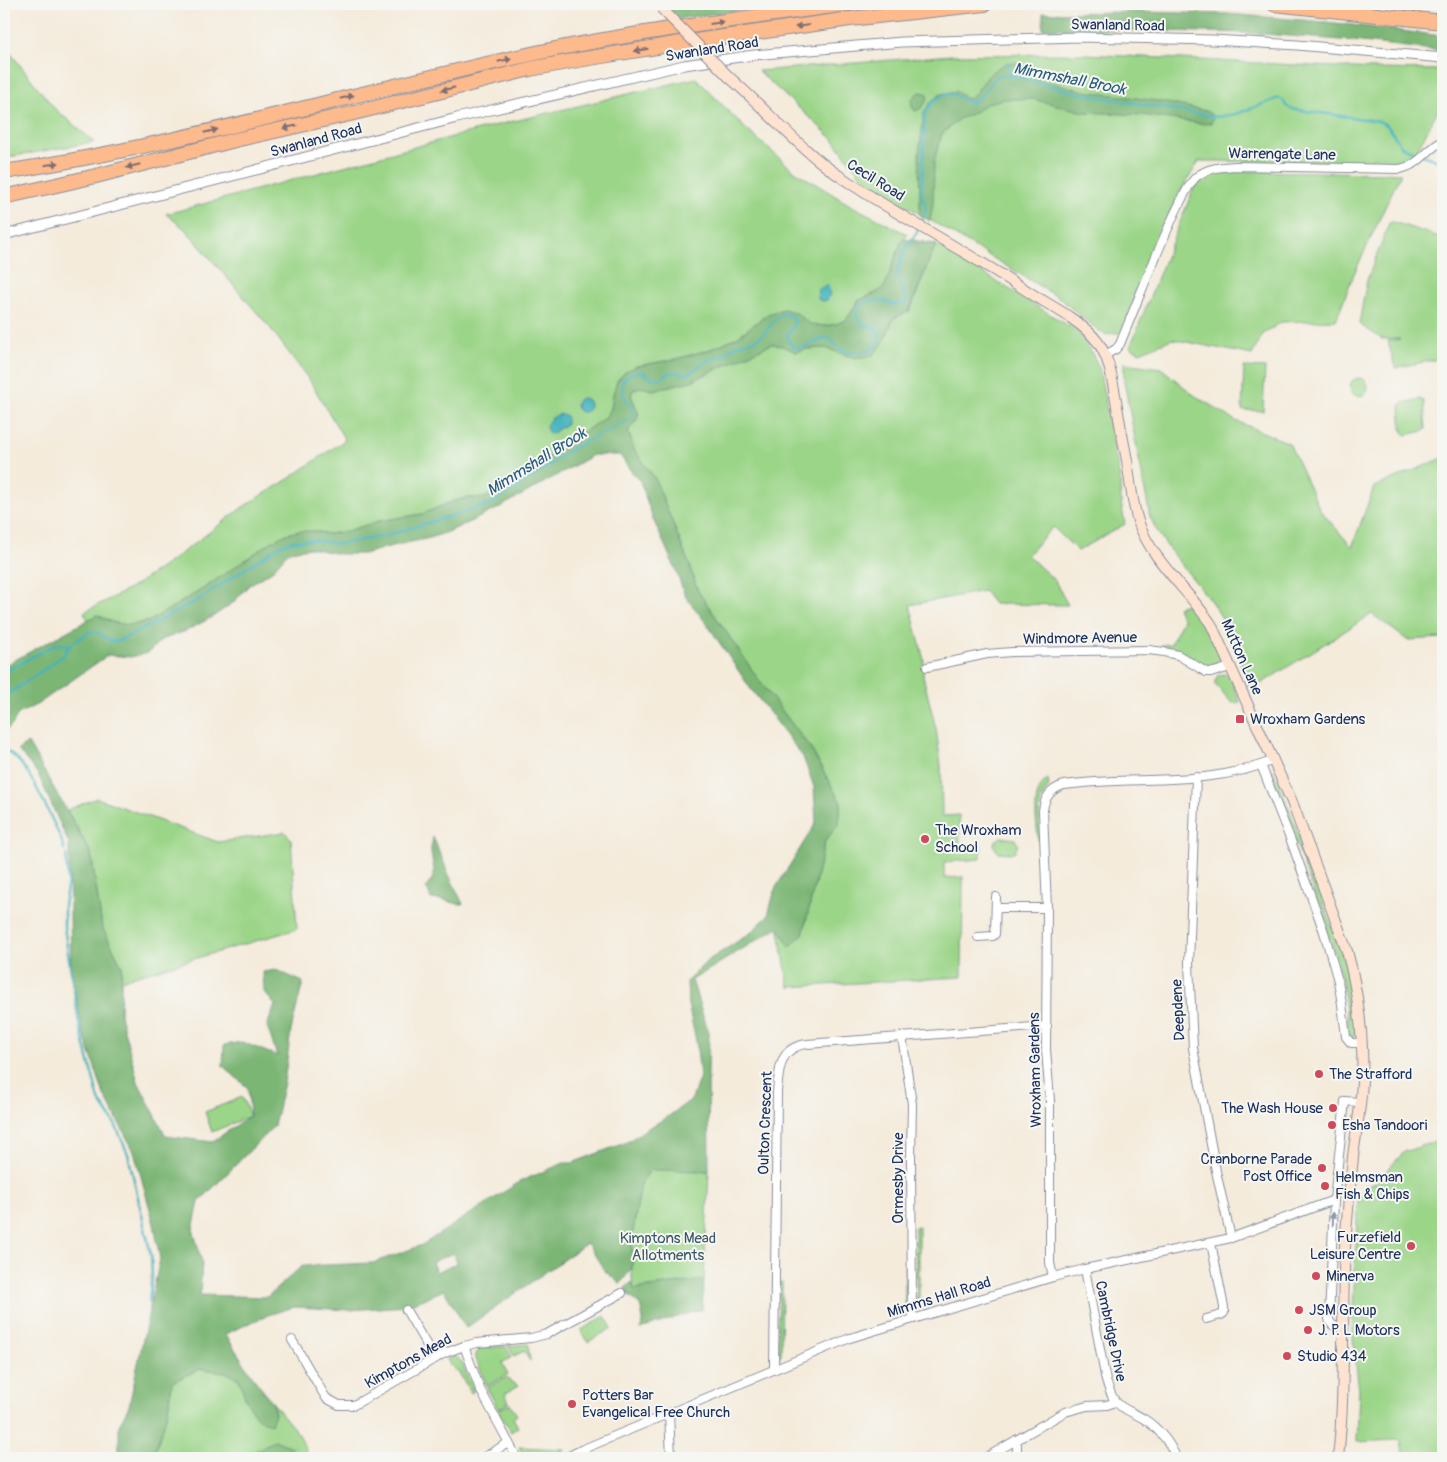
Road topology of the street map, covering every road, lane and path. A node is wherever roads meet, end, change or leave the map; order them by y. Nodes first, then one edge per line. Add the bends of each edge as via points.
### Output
1 (847, 4) edge
2 (985, 4) edge
3 (1274, 4) edge
4 (658, 6) edge
5 (1443, 22) edge
6 (1443, 58) edge
7 (1443, 141) edge
8 (4, 172) edge
9 (4, 197) edge
10 (4, 235) edge
11 (1104, 353) junction
12 (1230, 666) junction
13 (927, 667) dead end
14 (1274, 760) junction
15 (1261, 766) junction
16 (1196, 777) junction
17 (996, 897) dead end
18 (996, 908) junction
19 (1047, 908) junction
20 (978, 937) dead end
21 (1046, 1026) junction
22 (902, 1036) junction
23 (1361, 1043) junction
24 (1360, 1102) junction
25 (1334, 1200) junction
26 (1231, 1238) junction
27 (1211, 1243) junction
28 (1085, 1269) junction
29 (1053, 1277) junction
30 (622, 1293) dead end
31 (406, 1310) dead end
32 (914, 1319) junction
33 (1206, 1319) dead end
34 (1343, 1327) junction
35 (292, 1340) dead end
36 (464, 1346) junction
37 (435, 1359) junction
38 (774, 1369) junction
39 (1116, 1402) junction
40 (669, 1414) junction
41 (1016, 1440) junction
42 (508, 1443) junction
43 (482, 1458) edge
44 (517, 1458) edge
45 (565, 1458) edge
46 (671, 1458) edge
47 (985, 1458) edge
48 (1017, 1458) edge
49 (1176, 1458) edge
50 (1338, 1458) edge

8 -> 1 highway via 133,149 528,55 672,29
2 -> 9 highway via 850,19 530,69
3 - 5 highway
4 - 11 main road, Cecil Road, bridge via 809,153 843,178 993,268 1075,322 1093,336
6 - 10 street, Swanland Road via 1297,44 1079,37 902,42 754,55 684,65 456,118
7 - 11 street, Warrengate Lane via 1420,161 1400,169 1236,166 1203,173 1188,188 1166,233 1120,344 1112,352
11 - 12 main road, Mutton Lane via 1112,380 1138,522 1160,560 1211,624
12 - 13 street, Windmore Avenue via 1206,672 1178,656 1148,650 1012,652
12 - 14 main road, Mutton Lane
14 - 15 street, Wroxham Gardens
14 - 23 main road, Mutton Lane via 1346,950 1355,987
15 - 16 street, Wroxham Gardens via 1230,774
15 - 23 street via 1327,941 1338,982 1346,1037 1351,1043
16 - 19 street, Wroxham Gardens via 1068,784 1053,790 1044,806
16 - 26 street, Deepdene via 1189,963 1193,1048
17 - 18 street
18 - 19 street
18 - 20 street via 995,934
19 - 21 street, Wroxham Gardens
21 - 22 street, Oulton Crescent
21 - 29 street, Wroxham Gardens via 1050,1101 1050,1263
22 - 32 street, Ormesby Drive via 912,1104
22 - 38 street, Oulton Crescent via 801,1045 788,1052 780,1065
23 - 24 main road, Mutton Lane
24 - 25 street via 1345,1101
24 - 34 main road, Mutton Lane via 1349,1194
25 - 26 street, Mimms Hall Road
34 -> 25 street via 1333,1326 1329,1319
26 - 27 street, Mimms Hall Road
27 - 28 street, Mimms Hall Road
27 - 33 street via 1224,1313
28 - 29 street, Mimms Hall Road
28 - 39 street, Cambridge Drive via 1106,1380
29 - 32 street, Mimms Hall Road
30 - 36 street, Kimptons Mead via 547,1334
31 - 37 street
32 - 38 street, Mimms Hall Road via 850,1338
34 - 50 main road, Mutton Lane via 1343,1402
35 - 37 street, Kimptons Mead via 324,1395 343,1406 359,1403
36 - 37 street, Kimptons Mead
36 - 42 street via 480,1390
38 - 40 street, Mimms Hall Road
39 - 41 street via 1071,1410
39 - 49 street, Cambridge Drive via 1162,1434
40 - 45 street, Mimms Hall Road
40 - 46 street
41 - 47 street
41 - 48 street
42 - 43 street
42 - 44 street

